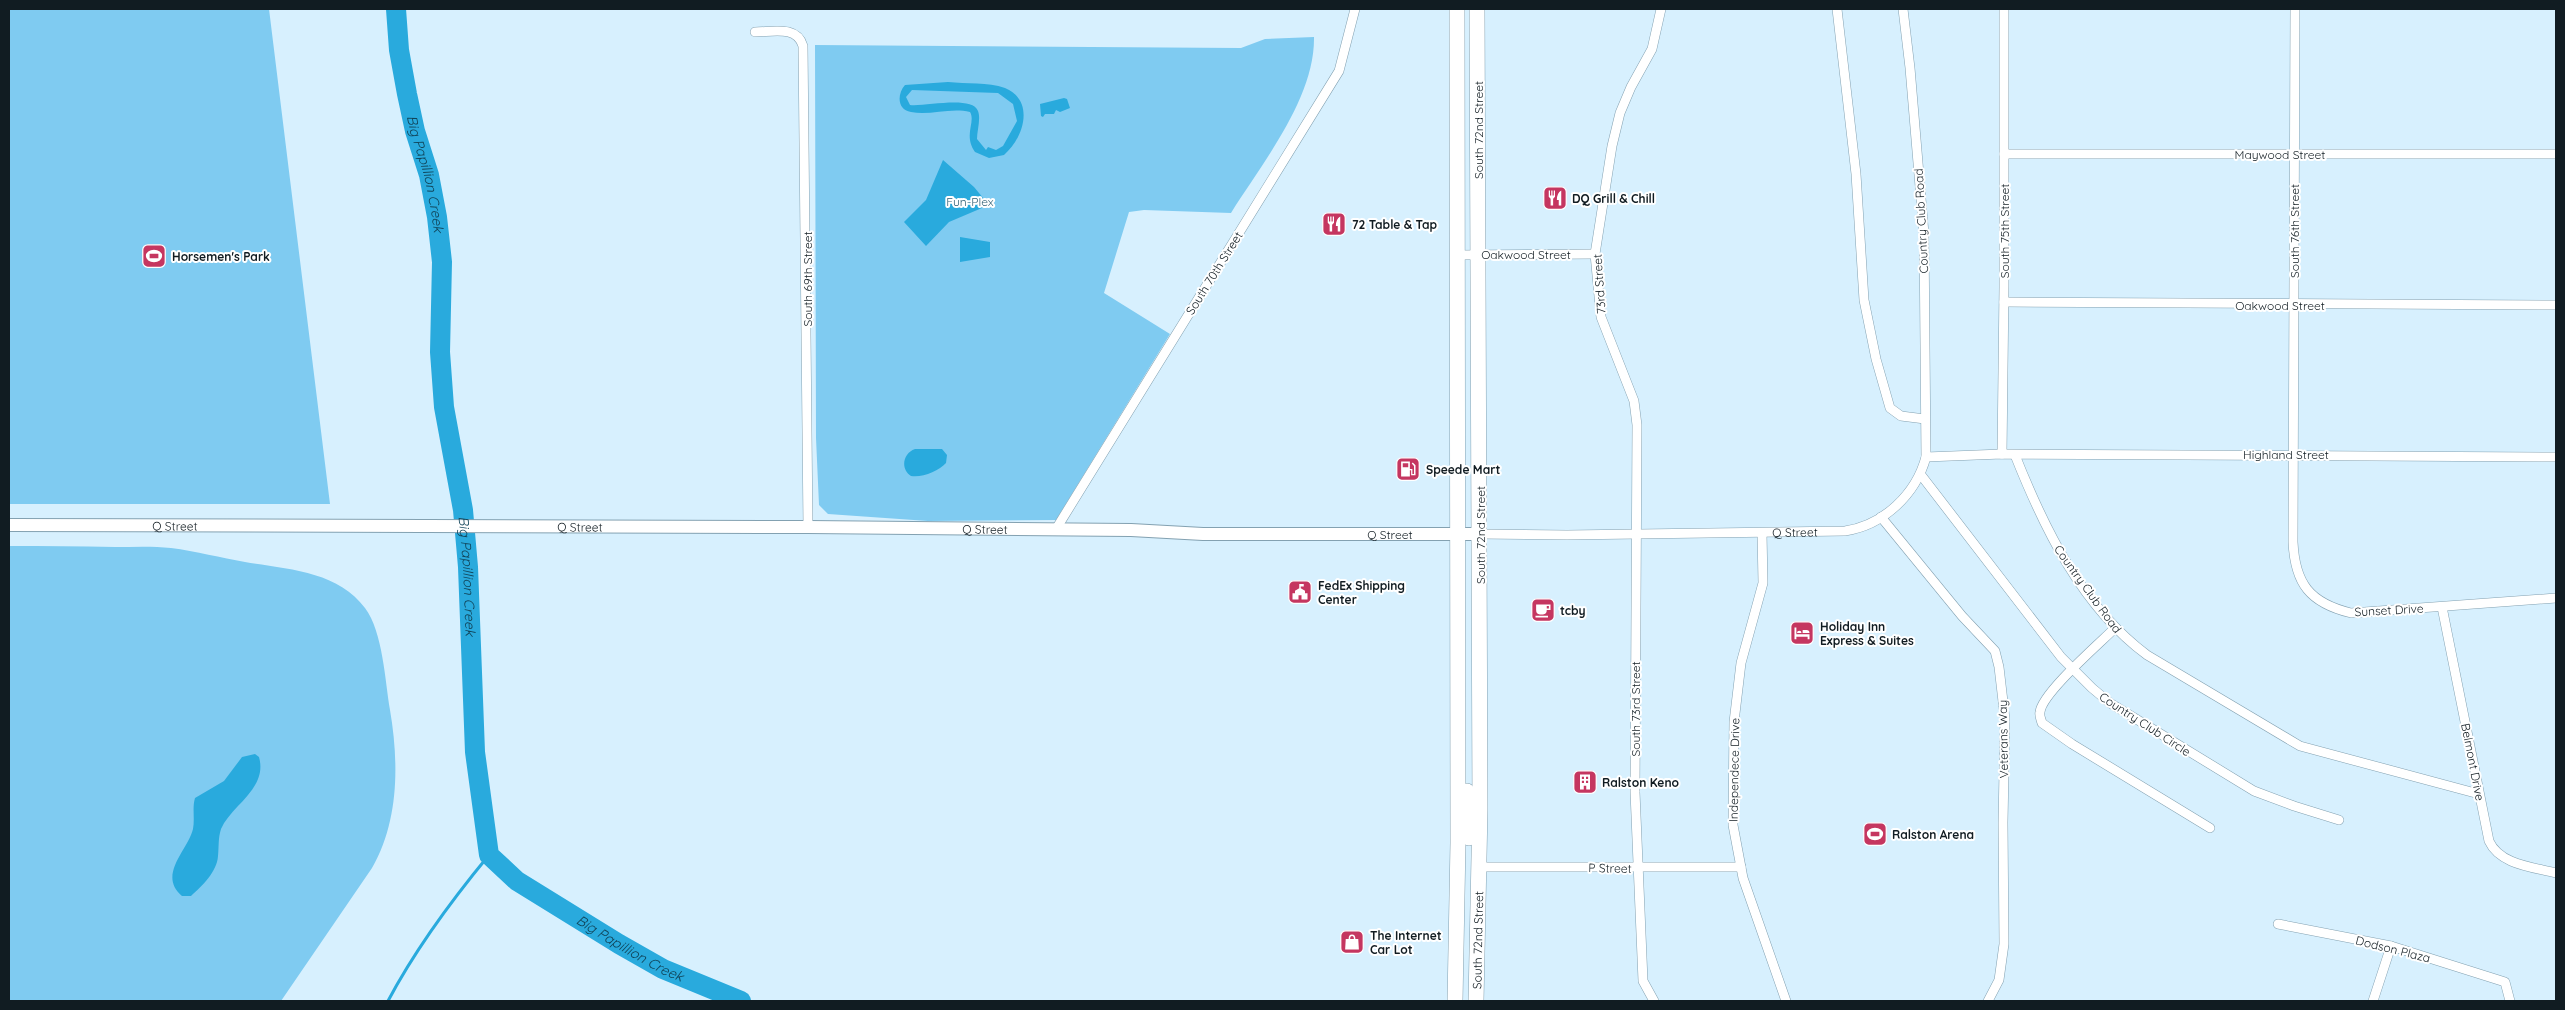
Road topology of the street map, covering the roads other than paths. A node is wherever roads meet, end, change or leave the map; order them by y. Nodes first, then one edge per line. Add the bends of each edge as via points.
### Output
1 (1355, 9) edge
2 (1457, 9) edge
3 (1477, 9) edge
4 (1661, 9) edge
5 (1837, 9) edge
6 (1903, 9) edge
7 (2004, 9) edge
8 (2295, 9) edge
9 (755, 32) dead end
10 (2004, 154) junction
11 (2294, 154) junction
12 (2556, 154) edge
13 (1595, 254) junction
14 (1457, 255) junction
15 (1478, 255) junction
16 (2004, 302) junction
17 (2294, 305) junction
18 (2556, 305) edge
19 (1925, 418) junction
20 (2002, 454) junction
21 (2294, 454) junction
22 (2015, 455) junction
23 (1926, 457) junction
24 (2556, 457) edge
25 (1921, 475) junction
26 (1881, 517) junction
27 (9, 525) edge
28 (808, 527) junction
29 (1056, 529) junction
30 (1762, 533) junction
31 (1458, 534) junction
32 (1480, 534) junction
33 (1636, 534) junction
34 (2556, 598) edge
35 (2442, 607) junction
36 (2115, 628) junction
37 (2073, 669) junction
38 (1458, 771) junction
39 (2479, 794) junction
40 (2339, 820) dead end
41 (2210, 828) dead end
42 (1478, 867) junction
43 (1741, 867) junction
44 (1638, 868) junction
45 (2556, 873) edge
46 (2278, 924) dead end
47 (2391, 946) junction
48 (1455, 1001) edge
49 (1476, 1001) edge
50 (1654, 1001) edge
51 (1786, 1001) edge
52 (1988, 1001) edge
53 (2374, 1001) edge
54 (2510, 1001) edge

1 - 29 street, South 70th Street via 1339,71
2 - 14 main road, South 72nd Street
3 - 15 main road, South 72nd Street
4 - 13 street, 73rd Street via 1652,49 1620,113
5 - 19 street via 1868,328 1890,408 1901,416
6 - 19 street, Country Club Road via 1924,234
7 - 10 street, South 75th Street
8 - 11 street, South 76th Street
9 - 28 street, South 69th Street via 789,31 797,34 803,46
10 - 11 street, Maywood Street
10 - 16 street, South 75th Street
11 - 12 street, Maywood Street
11 - 17 street, South 76th Street
13 - 15 street, Oakwood Street
13 - 33 street, 73rd Street via 1601,317 1634,401 1637,424
14 - 15 street, Oakwood Street
14 - 31 main road, South 72nd Street
15 - 32 main road, South 72nd Street
16 - 17 street, Oakwood Street
16 - 20 street, South 75th Street
17 - 18 street, Oakwood Street
17 - 21 street, South 76th Street
19 - 23 street, Country Club Road
20 - 22 street
20 - 23 street
21 - 22 street, Highland Street
21 - 24 street, Highland Street
21 - 35 street, Sunset Drive via 2294,562 2303,585 2313,596 2334,609 2351,613
22 - 36 street, Country Club Road via 2056,547
23 - 25 street, Q Street
25 - 26 street, Q Street via 1913,488
25 - 37 street, Country Club Circle
26 - 30 street, Q Street via 1866,526 1845,531
26 - 52 street, Veterans Way via 1995,651 1999,667 2005,719 2002,823 2004,944 1999,980
27 - 28 main road, Q Street
28 - 29 main road, Q Street
29 - 31 main road, Q Street via 1203,534
30 - 33 street, Q Street
30 - 43 street, Independece Drive via 1763,583 1741,663 1734,722 1733,825
31 - 32 main road, Q Street
31 - 38 main road, South 72nd Street
32 - 33 street, Q Street
32 - 42 main road, South 72nd Street
33 - 44 street, South 73rd Street via 1634,672
34 - 35 street, Sunset Drive
35 - 39 street, Belmont Drive
36 - 37 street
36 - 39 street, Country Club Road via 2146,655 2300,746
37 - 40 street, Country Club Circle via 2110,704 2254,791
37 - 41 street via 2043,703 2040,710 2042,723
38 - 42 main road via 1468,793 1470,856
38 - 48 main road, South 72nd Street
39 - 45 street, Belmont Drive via 2489,841 2498,854 2505,859
42 - 44 street, P Street
42 - 49 main road, South 72nd Street
43 - 44 street, P Street
43 - 51 street, Independece Drive
44 - 50 street, South 73rd Street via 1643,981
46 - 47 street, Dodson Plaza
47 - 53 street
47 - 54 street, Dodson Plaza via 2505,982

